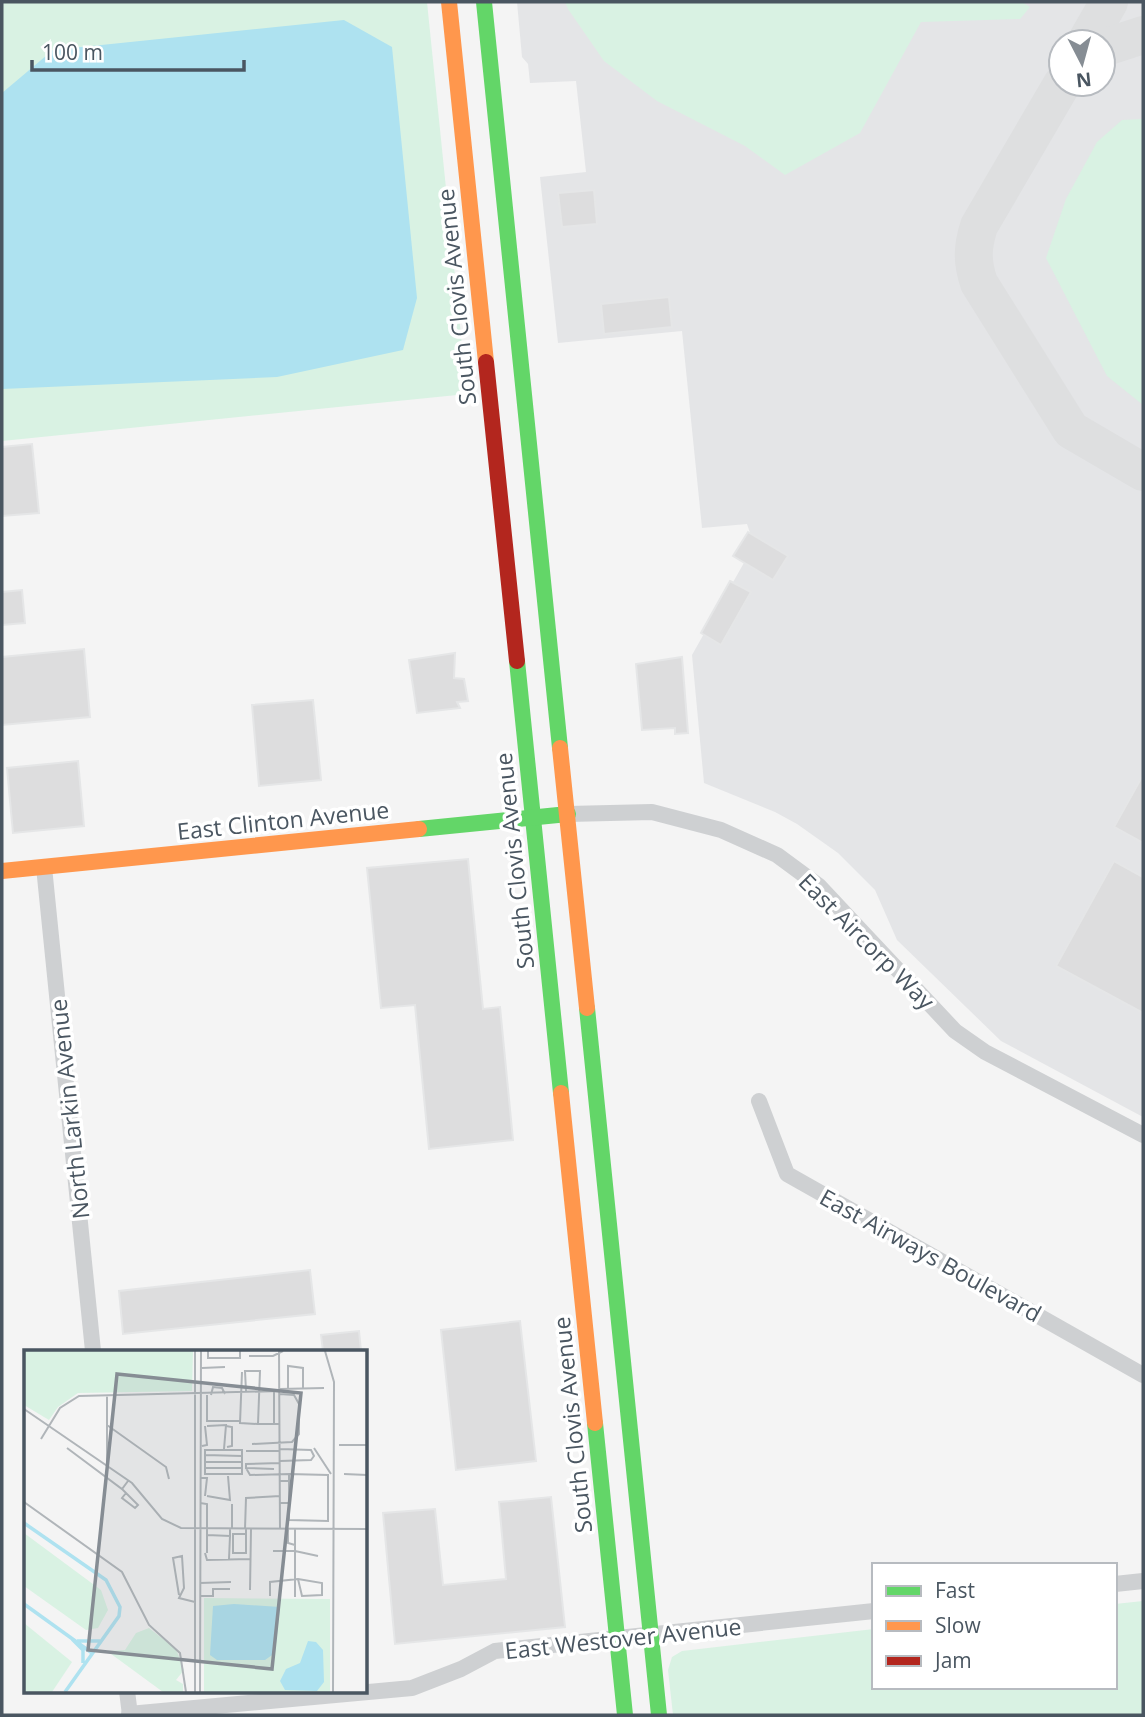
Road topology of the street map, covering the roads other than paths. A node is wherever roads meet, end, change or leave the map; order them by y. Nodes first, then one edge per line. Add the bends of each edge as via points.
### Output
1 (449, 2) edge
2 (484, 2) edge
3 (504, 365) junction
4 (568, 814) junction
5 (533, 818) junction
6 (44, 867) junction
7 (2, 871) edge
8 (759, 1101) dead end
9 (1143, 1135) edge
10 (93, 1350) edge
11 (1143, 1375) edge
12 (1143, 1581) edge
13 (1117, 1584) edge
14 (872, 1611) edge
15 (650, 1635) junction
16 (617, 1639) junction
17 (127, 1692) edge
18 (130, 1715) edge
19 (625, 1715) edge
20 (659, 1715) edge

1 - 3 main road, South Clovis Avenue
2 - 3 main road, South Clovis Avenue
3 - 4 main road, South Clovis Avenue
3 - 5 main road, South Clovis Avenue
4 - 5 main road, East Clinton Avenue
4 - 9 street, East Aircorp Way via 652,812 721,830 778,855 819,886 955,1031 985,1052
4 - 15 main road, South Clovis Avenue
5 - 6 main road, East Clinton Avenue
5 - 16 main road, South Clovis Avenue
6 - 7 main road, East Clinton Avenue
6 - 10 street, North Larkin Avenue
8 - 11 street, East Airways Boulevard via 787,1174
12 - 13 street
14 - 15 street, East Westover Avenue
15 - 16 street, East Westover Avenue
15 - 20 main road, South Clovis Avenue
16 - 18 street, East Westover Avenue via 495,1651 461,1670 412,1688
16 - 19 main road, South Clovis Avenue
17 - 18 street

